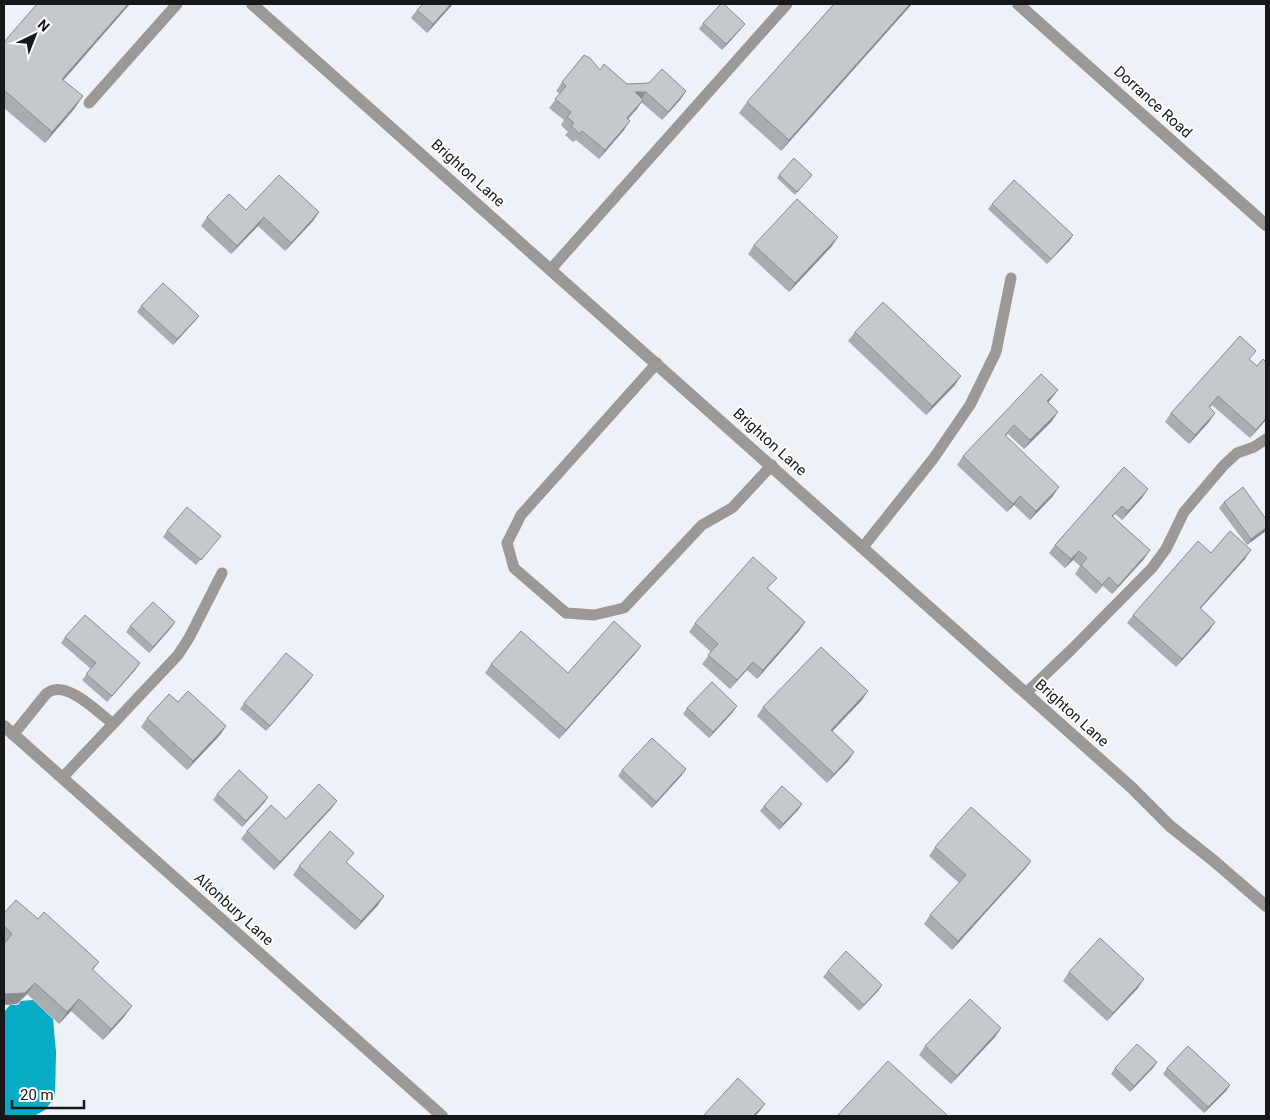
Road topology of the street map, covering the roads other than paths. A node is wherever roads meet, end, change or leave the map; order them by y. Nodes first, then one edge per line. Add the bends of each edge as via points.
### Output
1 (177, 4) edge
2 (252, 4) edge
3 (787, 4) edge
4 (1018, 4) edge
5 (89, 103) dead end
6 (1266, 225) edge
7 (551, 269) junction
8 (1011, 278) dead end
9 (657, 363) junction
10 (1266, 439) edge
11 (772, 465) junction
12 (863, 547) junction
13 (222, 573) dead end
14 (1026, 693) junction
15 (113, 724) junction
16 (8, 731) edge
17 (62, 778) junction
18 (1266, 906) edge
19 (442, 1116) edge

1 - 5 lane
2 - 7 street, Brighton Lane
3 - 7 lane
4 - 6 street, Dorrance Road
7 - 9 street, Brighton Lane
8 - 12 lane via 996,352 970,405 934,459
9 - 11 street, Brighton Lane
9 - 11 lane via 521,515 507,543 514,568 566,613 594,615 624,608 702,524 732,508
10 - 14 lane via 1237,453 1224,465 1184,512 1166,549 1152,568
11 - 12 street, Brighton Lane
12 - 14 street, Brighton Lane
13 - 15 lane via 178,655
14 - 18 street, Brighton Lane via 1131,786 1170,826
15 - 16 lane via 84,701 66,690 56,689 49,691
15 - 17 lane
16 - 17 street, Altonbury Lane
17 - 19 street, Altonbury Lane

